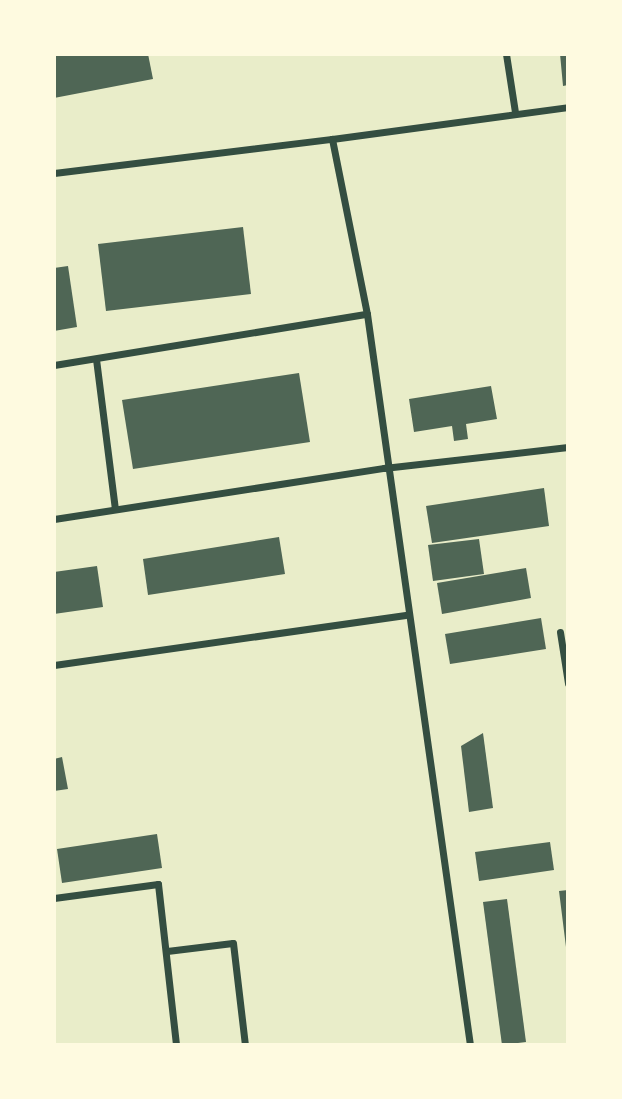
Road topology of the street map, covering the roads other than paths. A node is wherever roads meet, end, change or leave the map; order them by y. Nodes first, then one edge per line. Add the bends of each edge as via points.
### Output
1 (506, 54) edge
2 (568, 107) edge
3 (514, 112) junction
4 (332, 139) junction
5 (54, 173) edge
6 (366, 314) junction
7 (96, 359) junction
8 (54, 365) edge
9 (568, 447) edge
10 (384, 468) junction
11 (115, 509) junction
12 (54, 519) edge
13 (405, 615) junction
14 (560, 632) dead end
15 (54, 665) edge
16 (568, 682) edge
17 (54, 898) edge
18 (167, 951) junction
19 (176, 1045) edge
20 (245, 1045) edge
21 (470, 1045) edge

1 - 3 street
2 - 3 street
3 - 4 street
4 - 5 street
4 - 6 street
6 - 7 street
6 - 10 street
7 - 8 street
7 - 11 street
9 - 10 street
10 - 11 street
10 - 13 street
11 - 12 street
13 - 15 street
13 - 21 street
14 - 16 street
17 - 18 street via 158,884
18 - 19 street
18 - 20 street via 233,943

